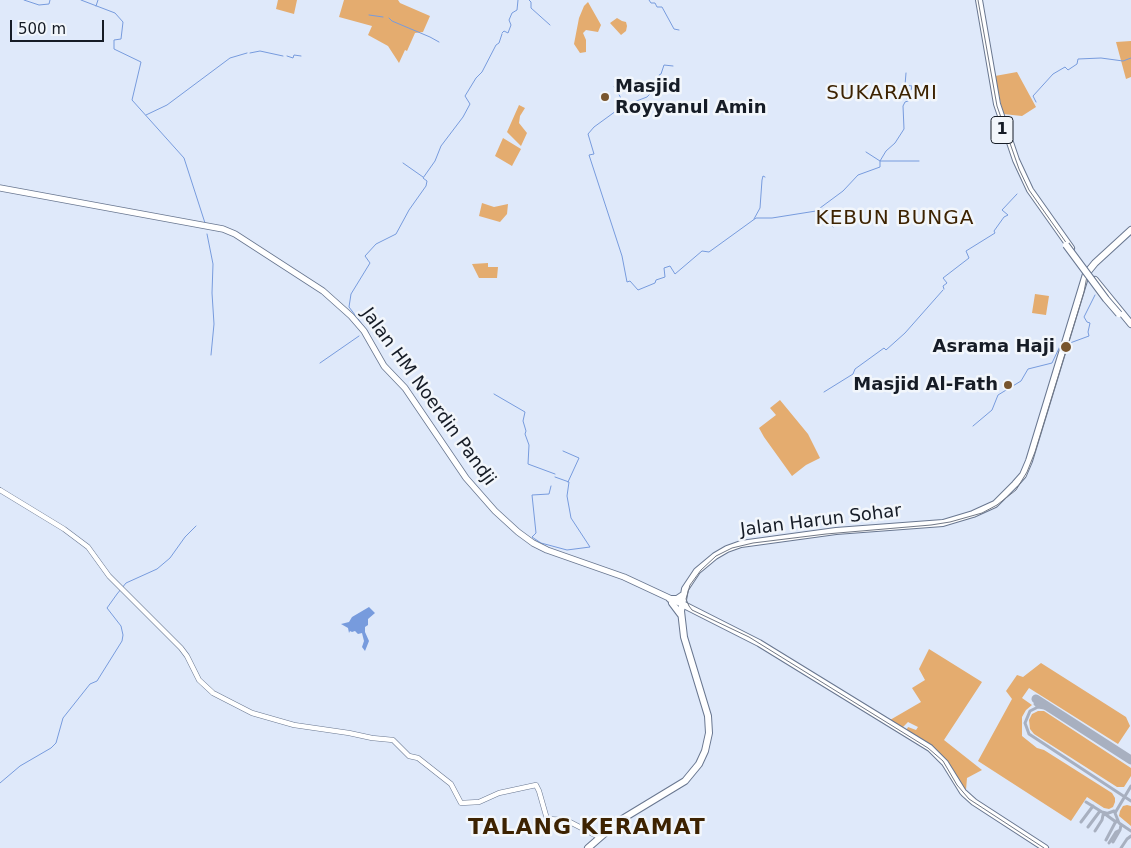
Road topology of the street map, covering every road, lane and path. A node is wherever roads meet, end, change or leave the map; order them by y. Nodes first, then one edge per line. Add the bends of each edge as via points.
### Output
1 (978, 2) edge
2 (0, 190) edge
3 (1131, 231) edge
4 (1067, 244) junction
5 (1088, 274) junction
6 (1120, 313) junction
7 (1131, 326) edge
8 (1070, 332) junction
9 (0, 490) edge
10 (686, 594) junction
11 (671, 601) junction
12 (683, 609) junction
13 (697, 612) junction
14 (900, 731) junction
15 (962, 794) junction
16 (599, 837) junction
17 (588, 848) edge
18 (1040, 848) edge
19 (1045, 848) edge

1 - 4 highway, 1 via 999,116 1022,181
2 - 11 main road, Jalan HM Noerdin Pandji via 222,229 234,234 323,291 361,326 384,366 405,388 460,470 494,512 540,547 624,577
3 - 5 highway
4 - 5 highway, 1
4 - 6 highway, 1, bridge via 1106,299
5 - 6 highway, 1 via 1108,303
5 - 8 highway, Jalan Harun Sohar
6 - 7 highway, 1
8 - 10 highway, Jalan Harun Sohar via 1029,461 1019,479 990,507 943,523 828,531 763,540 727,549 698,570 688,584
8 - 10 highway, Jalan Harun Sohar via 1031,464 1018,486 998,505 979,515 938,526 838,534 740,547 712,560
9 - 16 main road via 85,544 118,586 181,648 202,685 210,691 260,716 301,727 393,740 409,756 418,758 451,784 463,803 479,802 499,793 536,785 547,819 566,820
10 - 11 highway
10 - 12 highway, Jalan Harun Sohar
10 - 13 highway via 688,604
11 - 12 highway
11 - 12 main road, Jalan HM Noerdin Pandji
12 - 13 highway
12 - 14 highway via 748,640
12 - 16 highway, Jalan Harun Sohar via 685,639 708,716 709,733 703,757 680,785 625,817
13 - 14 highway via 750,637
14 - 15 highway via 937,758
15 - 18 highway via 973,805
15 - 19 highway
16 - 17 highway, Jalan Harun Sohar

